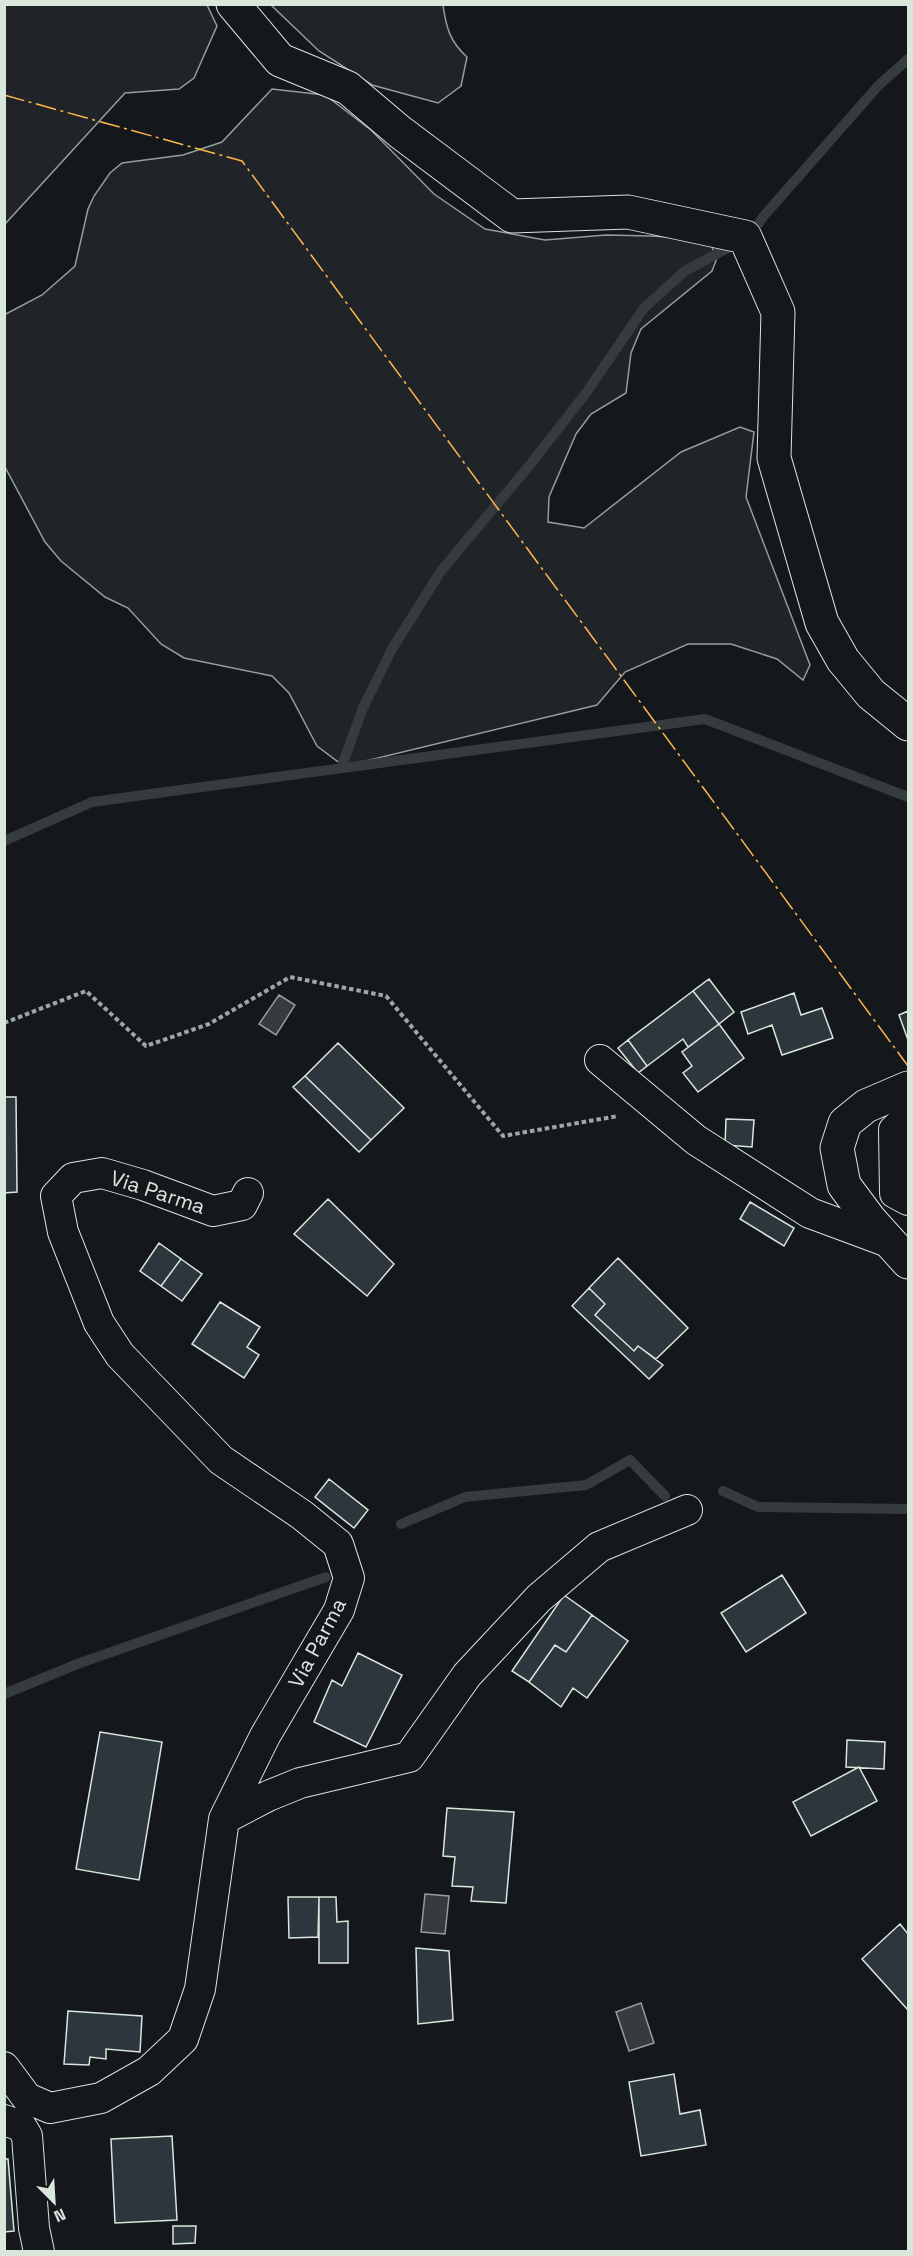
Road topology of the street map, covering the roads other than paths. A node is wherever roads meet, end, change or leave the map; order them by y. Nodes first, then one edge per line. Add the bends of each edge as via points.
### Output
1 (233, 4) edge
2 (909, 724) edge
3 (600, 1060) dead end
4 (909, 1088) edge
5 (909, 1117) edge
6 (248, 1193) dead end
7 (909, 1200) edge
8 (900, 1253) edge
9 (687, 1510) dead end
10 (224, 1819) junction
11 (4, 2067) edge
12 (4, 2120) edge
13 (39, 2252) edge

1 - 2 street via 280,60 348,88 512,216 628,212 745,237 778,312 774,458 822,623 843,660 871,694
3 - 8 street via 696,1140 810,1213
4 - 8 street via 866,1106 845,1123 837,1148 844,1185
5 - 7 street via 894,1130 895,1193
6 - 10 street, Via Parma via 242,1205 213,1211 102,1173 73,1178 56,1196 63,1232 99,1323 120,1355 221,1460 338,1544 349,1578 339,1610 265,1737
9 - 10 street via 599,1547 539,1598 467,1675 409,1756 300,1783
10 - 11 street, Via Parma via 200,1989 183,2039 149,2071 101,2098 50,2108 27,2098
12 - 13 street via 21,2126 27,2136

